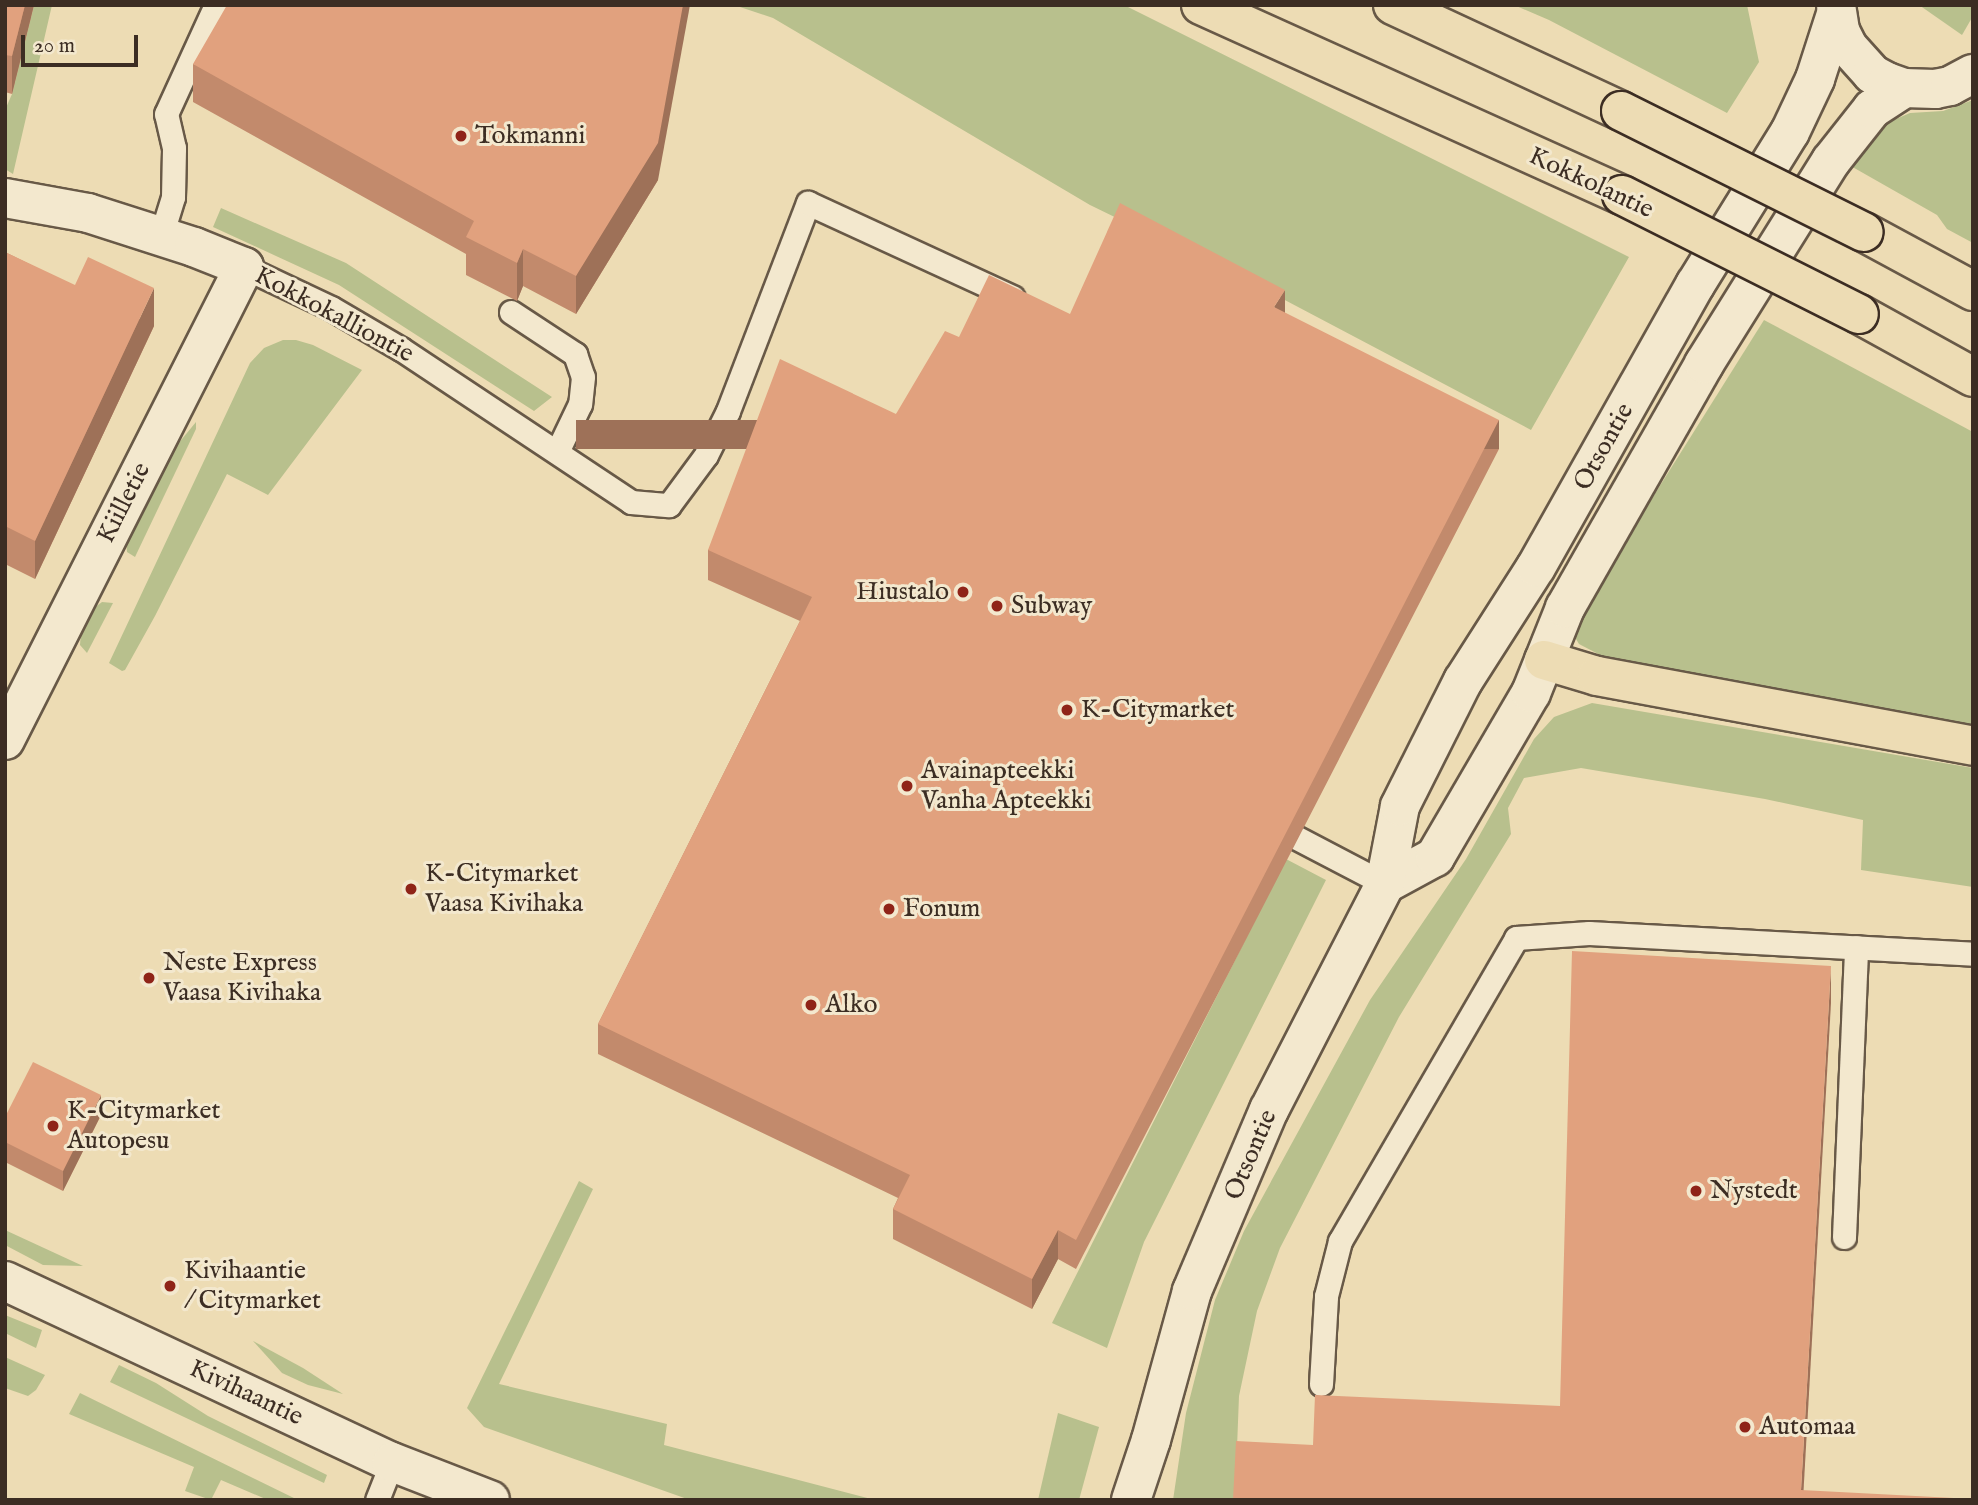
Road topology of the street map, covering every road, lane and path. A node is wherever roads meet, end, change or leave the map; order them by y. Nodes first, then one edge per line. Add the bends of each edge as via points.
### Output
1 (216, 5) edge
2 (1200, 5) edge
3 (1393, 5) edge
4 (1836, 10) edge
5 (1973, 74) edge
6 (1904, 88) junction
7 (5, 198) edge
8 (161, 236) junction
9 (244, 267) junction
10 (1973, 291) edge
11 (1038, 309) edge
12 (511, 312) dead end
13 (1973, 377) edge
14 (557, 452) junction
15 (1493, 635) junction
16 (1544, 660) junction
17 (5, 740) edge
18 (1973, 746) edge
19 (1297, 838) edge
20 (1385, 884) junction
21 (1856, 947) junction
22 (1973, 954) edge
23 (1844, 1237) dead end
24 (5, 1281) edge
25 (1321, 1384) dead end
26 (1151, 1440) junction
27 (392, 1462) junction
28 (377, 1500) edge
29 (490, 1500) edge
30 (1131, 1500) edge
31 (1153, 1500) edge

1 - 8 lane via 166,114 174,148 173,197
2 - 13 highway, Kokkolantie, bridge via 1622,195
3 - 10 highway, bridge via 1620,111
4 - 6 main road via 1840,31 1858,62 1872,74
4 - 15 main road, Otsontie via 1815,79 1790,132 1695,285
5 - 6 main road via 1950,86
6 - 16 main road, Otsontie via 1872,109 1831,161 1697,376 1565,608
7 - 8 main road, Kokkokalliontie via 88,213
8 - 9 main road, Kokkokalliontie
9 - 14 lane, Kokkokalliontie via 331,308 401,349
9 - 17 main road, Kiilletie
11 - 14 lane, Kokkokalliontie via 808,203 728,411 706,455 669,505 631,502
12 - 14 lane via 575,354 583,377 580,404
15 - 16 main road
15 - 20 main road, Otsontie via 1400,806
16 - 18 highway via 1597,676
16 - 20 main road, Otsontie via 1531,693 1434,857
19 - 20 lane
20 - 26 main road, Otsontie via 1269,1110 1192,1292
21 - 22 lane
21 - 23 lane
21 - 25 lane via 1589,933 1516,938 1340,1241 1326,1296
24 - 27 main road, Kivihaantie
26 - 30 main road, Otsontie
26 - 31 main road, Otsontie
27 - 28 lane
27 - 29 main road, Kivihaantie

